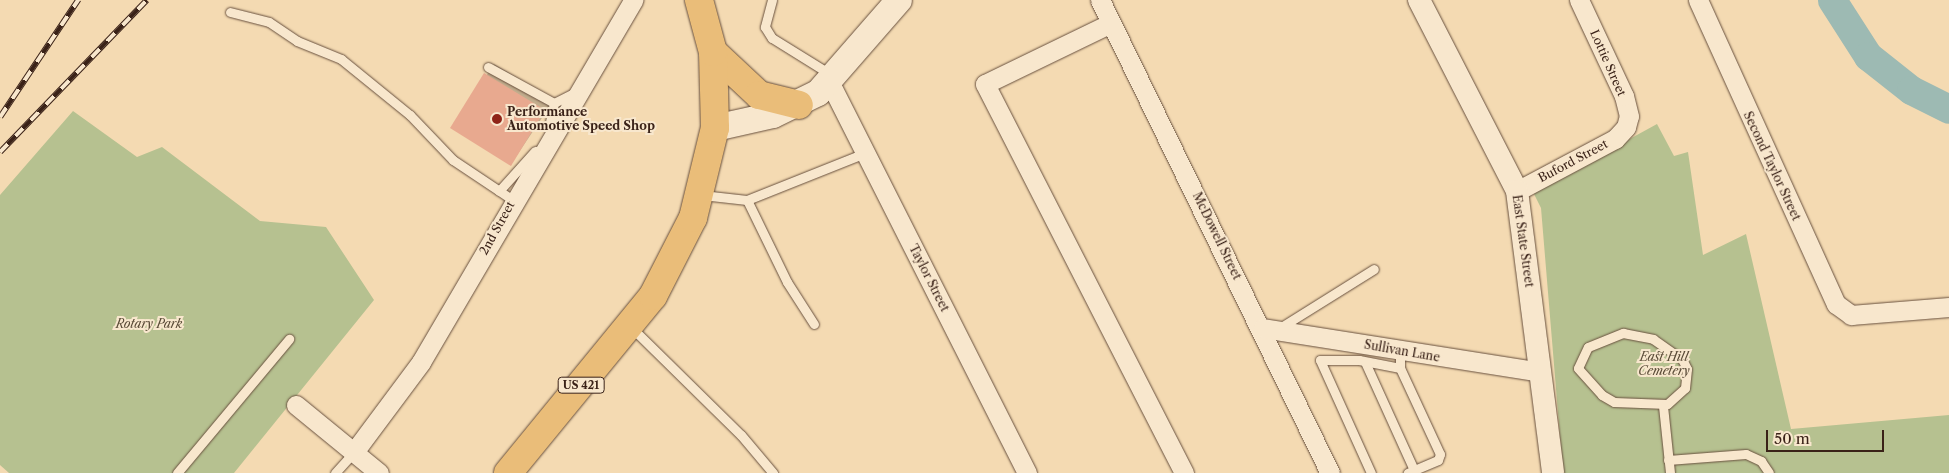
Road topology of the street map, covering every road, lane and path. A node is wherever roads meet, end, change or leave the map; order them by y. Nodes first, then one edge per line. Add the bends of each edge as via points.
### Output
1 (633, 0) edge
2 (772, 0) edge
3 (899, 0) edge
4 (1100, 0) edge
5 (1419, 0) edge
6 (1579, 0) edge
7 (1698, 0) edge
8 (702, 6) edge
9 (230, 12) dead end
10 (1111, 22) junction
11 (713, 52) junction
12 (488, 67) dead end
13 (832, 80) junction
14 (577, 92) junction
15 (554, 103) junction
16 (798, 104) junction
17 (1626, 127) joint
18 (715, 128) junction
19 (865, 153) junction
20 (1517, 191) junction
21 (699, 195) junction
22 (506, 196) junction
23 (747, 200) junction
24 (1374, 269) dead end
25 (1949, 307) edge
26 (814, 324) dead end
27 (629, 326) junction
28 (1269, 329) junction
29 (289, 339) dead end
30 (1400, 360) junction
31 (1366, 362) junction
32 (1541, 372) junction
33 (296, 405) dead end
34 (1663, 406) junction
35 (354, 452) junction
36 (1668, 460) junction
37 (1411, 472) edge
38 (177, 473) edge
39 (335, 473) edge
40 (379, 473) edge
41 (508, 473) edge
42 (773, 473) edge
43 (1027, 473) edge
44 (1184, 473) edge
45 (1330, 473) edge
46 (1371, 473) edge
47 (1553, 473) edge
48 (1670, 473) edge
49 (1769, 473) edge

1 - 14 street, 2nd Street
2 - 13 lane via 765,27 772,38
3 - 13 main road
4 - 10 street, McDowell Street
5 - 20 street, East State Street
6 - 17 street, Lottie Street via 1624,96 1629,116
7 - 25 street, Second Taylor Street via 1836,304 1851,315
8 - 11 highway, US 421
9 - 22 lane via 269,22 297,41 341,59 410,115 453,160
10 - 28 street, McDowell Street
10 - 44 street via 985,84
11 - 16 highway via 759,95
11 - 18 highway, US 421
12 - 15 lane
13 - 16 main road
13 - 19 street, Taylor Street
14 - 15 lane
14 - 22 street, 2nd Street
15 - 22 lane via 555,114 547,132
16 - 18 main road
17 - 20 street, Buford Street via 1615,139
18 - 21 highway, US 421
19 - 23 lane
19 - 43 street, Taylor Street
20 - 32 street, East State Street
21 - 23 lane
21 - 27 highway, US 421 via 693,218 653,296
22 - 35 street, 2nd Street via 422,362
23 - 26 lane via 787,282
24 - 28 lane
27 - 41 highway, US 421
27 - 42 lane via 741,435
28 - 30 street, Sullivan Lane
28 - 45 street, McDowell Street
29 - 38 lane
30 - 31 lane
30 - 32 street, Sullivan Lane
30 - 37 lane via 1440,454 1438,460
31 - 37 lane
31 - 46 lane via 1328,357 1320,364
32 - 47 street, East State Street
33 - 35 street
34 - 34 lane via 1614,402 1602,395 1578,368 1581,358 1598,339 1624,333 1646,337 1672,350 1682,359 1688,379 1685,388
34 - 36 lane
35 - 39 lane
35 - 40 street
36 - 48 lane
36 - 49 lane via 1746,454 1761,460

